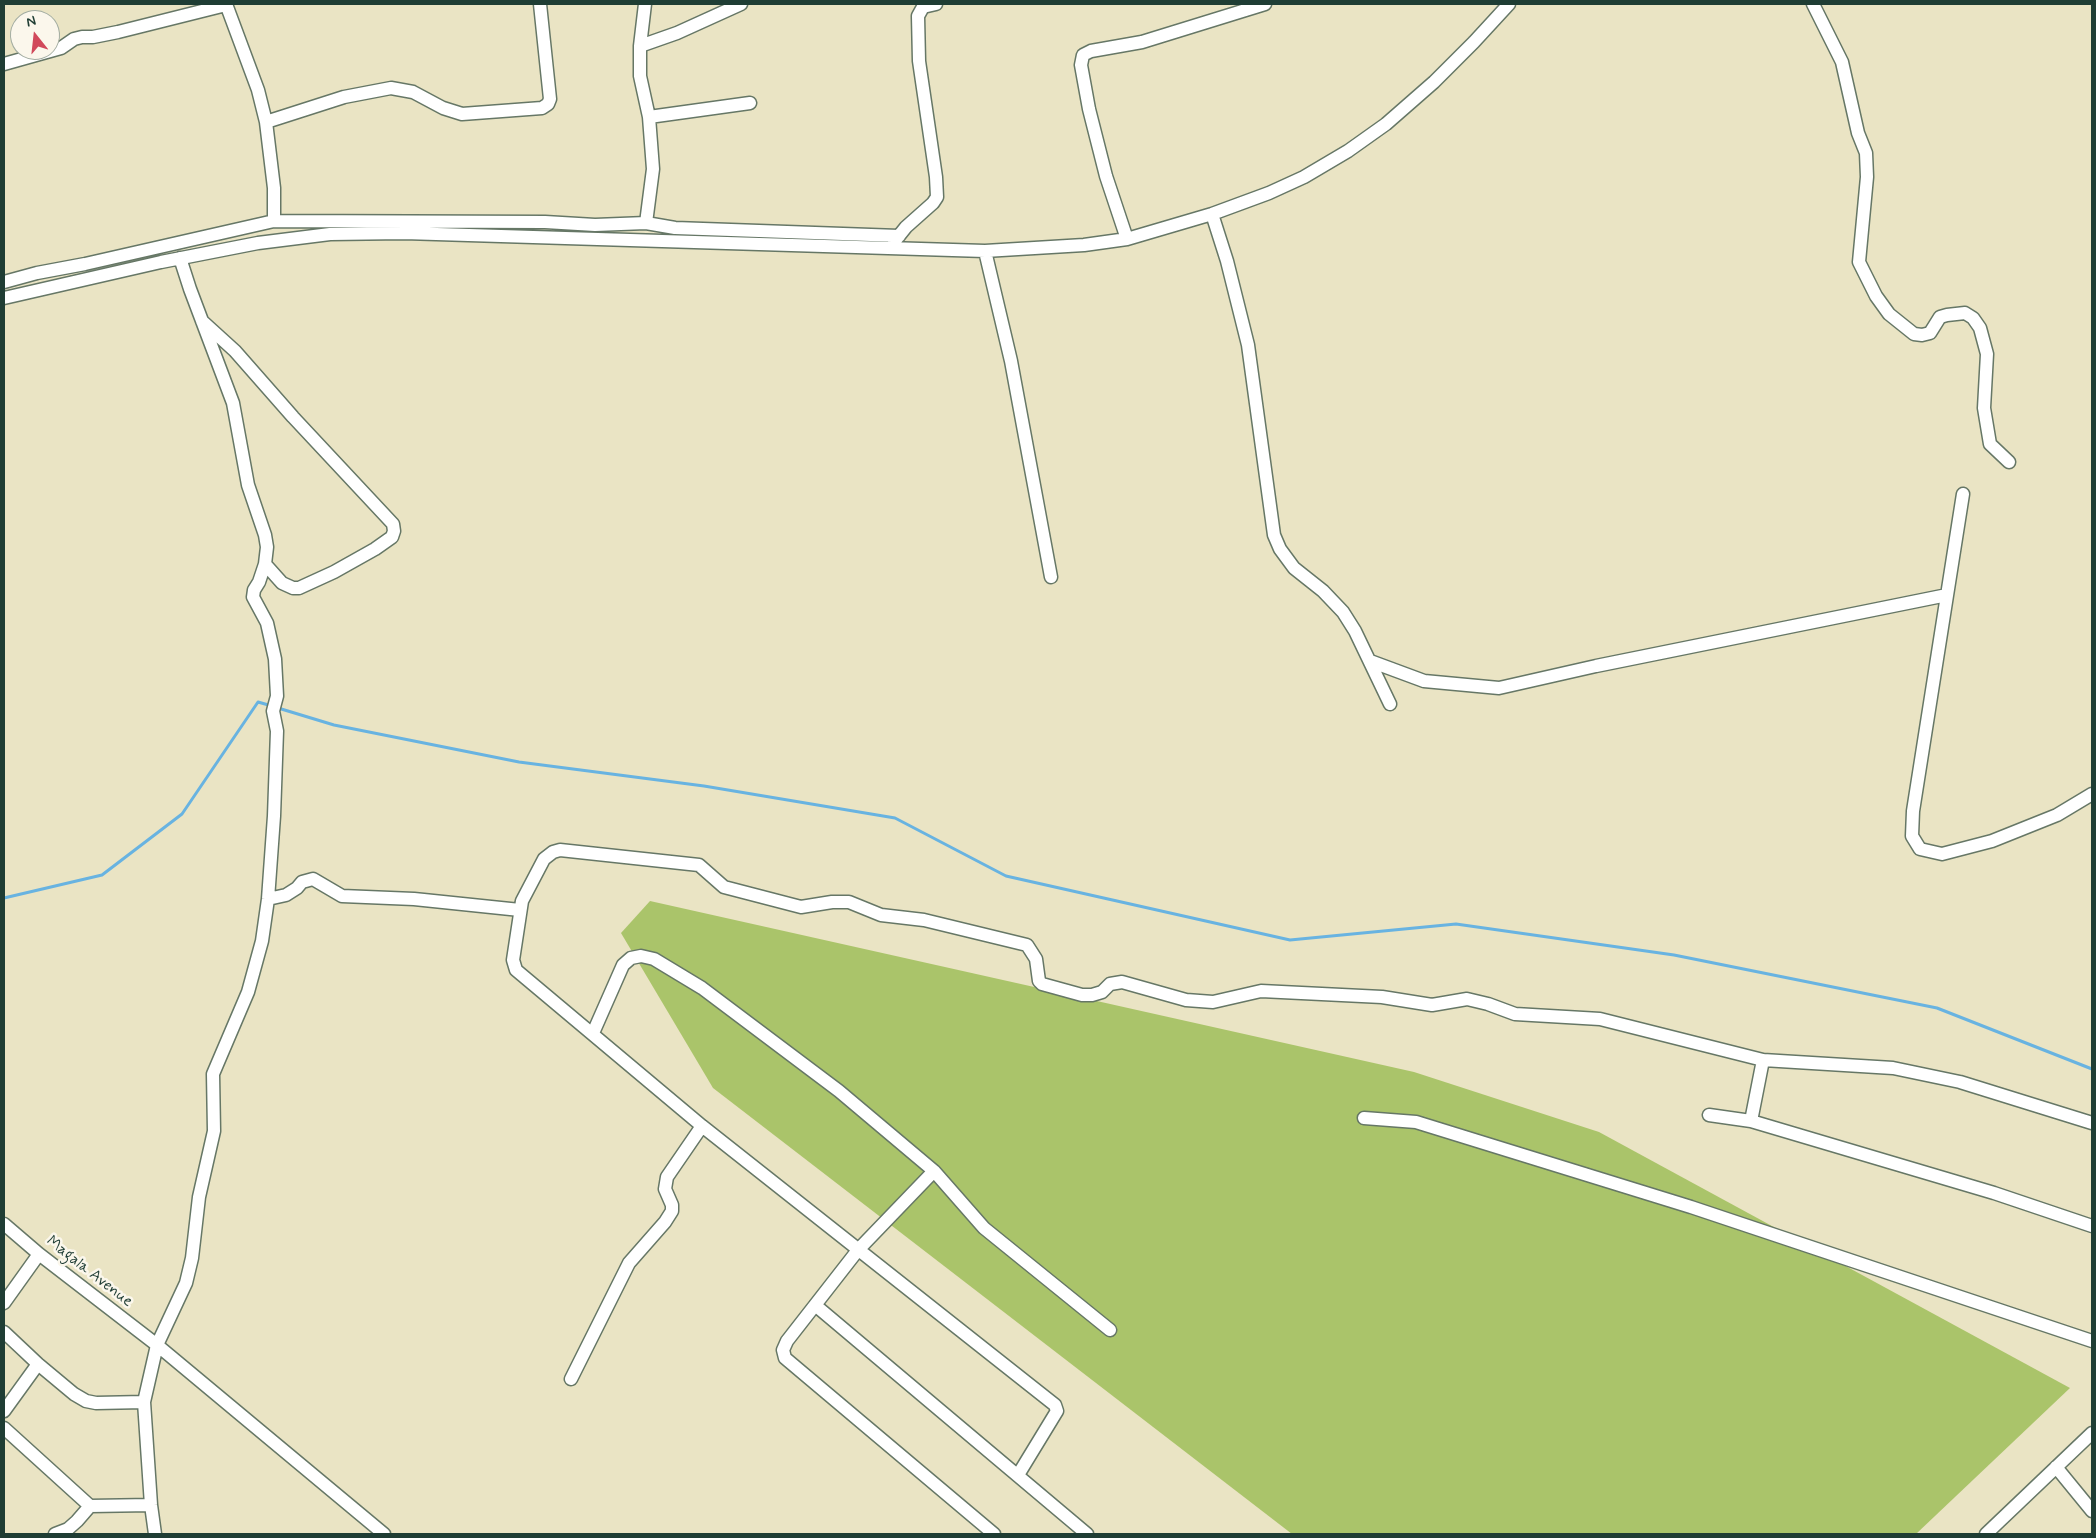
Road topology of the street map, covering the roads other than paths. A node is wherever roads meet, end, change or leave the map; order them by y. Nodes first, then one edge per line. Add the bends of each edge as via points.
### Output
1 (226, 4) edge
2 (540, 4) edge
3 (645, 4) edge
4 (741, 4) edge
5 (936, 4) edge
6 (1265, 4) edge
7 (1508, 4) edge
8 (1813, 4) edge
9 (640, 46) junction
10 (4, 64) edge
11 (750, 103) dead end
12 (649, 117) junction
13 (266, 122) junction
14 (1212, 214) junction
15 (274, 221) junction
16 (646, 223) junction
17 (1127, 239) junction
18 (895, 241) junction
19 (985, 251) junction
20 (180, 258) junction
21 (4, 282) edge
22 (4, 298) edge
23 (202, 321) junction
24 (2009, 462) dead end
25 (1963, 494) dead end
26 (265, 564) junction
27 (1051, 577) dead end
28 (1947, 595) junction
29 (1370, 661) junction
30 (1390, 704) dead end
31 (2092, 794) edge
32 (268, 899) junction
33 (520, 910) junction
34 (593, 1034) junction
35 (1763, 1060) junction
36 (1709, 1115) dead end
37 (1364, 1118) dead end
38 (1751, 1121) junction
39 (2092, 1123) edge
40 (702, 1126) junction
41 (934, 1171) junction
42 (4, 1224) edge
43 (2092, 1226) edge
44 (858, 1250) junction
45 (39, 1254) junction
46 (4, 1303) edge
47 (815, 1305) junction
48 (1110, 1330) dead end
49 (4, 1332) edge
50 (2092, 1341) edge
51 (157, 1345) junction
52 (38, 1364) junction
53 (571, 1379) dead end
54 (144, 1402) junction
55 (4, 1410) edge
56 (4, 1428) edge
57 (2092, 1434) edge
58 (2056, 1467) junction
59 (1018, 1475) junction
60 (151, 1505) junction
61 (90, 1506) junction
62 (2092, 1511) edge
63 (376, 1532) edge
64 (55, 1534) edge
65 (155, 1534) edge
66 (994, 1534) edge
67 (1087, 1534) edge
68 (1986, 1534) edge

1 - 10 street via 118,32 82,36 61,48
1 - 13 street via 258,90
2 - 13 street via 550,99 542,108 462,114 414,92 391,88 344,98
3 - 9 street
4 - 9 street via 678,33
5 - 18 street via 923,7 918,16 919,61 937,197
6 - 17 street via 1142,42 1091,51 1081,58 1089,109 1106,176
7 - 14 street via 1434,82 1386,124 1348,151 1304,177
8 - 24 street via 1842,62 1856,125 1866,153 1867,177 1859,262 1889,314 1914,334 1930,333 1940,317 1947,314 1965,313 1973,318 1980,328 1987,354 1984,408 1990,444
9 - 12 street via 640,76
11 - 12 street
12 - 16 street via 653,169
13 - 15 street via 274,188
14 - 17 street
14 - 29 street via 1248,345 1274,535 1294,568 1343,612
15 - 16 street
15 - 21 street
16 - 18 street via 675,228
17 - 19 street
18 - 19 street
18 - 20 street via 404,233 321,235
19 - 27 street via 1012,362
20 - 22 street
20 - 23 street
23 - 26 street via 233,402 248,485 266,535
23 - 26 street via 235,351 393,524 392,537 375,549 299,588 282,584
25 - 28 street
26 - 32 street via 253,597 267,623 275,660 277,696 273,711 277,731
28 - 29 street via 1499,688 1424,681
28 - 31 street via 1912,811 1912,836 1920,849 1942,854 1992,841 2057,815
29 - 30 street
32 - 33 street via 286,896 302,882 313,879 342,896 414,899
32 - 51 street via 262,941 248,992 213,1074 214,1131 199,1197 186,1283
33 - 34 street via 513,960 516,970
33 - 35 street via 544,859 560,850 699,865 724,887 800,907 849,902 881,915 924,920 1027,945 1036,959 1042,984 1082,995 1102,992 1110,984 1122,982 1186,1000 1213,1002 1261,991 1432,1004 1467,999 1515,1014 1600,1019
34 - 40 street
34 - 41 street via 622,964 641,956 654,959 702,988 785,1049
35 - 38 street
35 - 39 street via 1893,1068 1960,1082
36 - 38 street
37 - 50 street via 1389,1118 1425,1125 1691,1207
38 - 43 street via 1994,1192
40 - 44 street
40 - 53 street via 667,1177 665,1189 672,1211 629,1263
41 - 44 street
41 - 48 street via 984,1228
42 - 45 street, Magala Avenue
44 - 47 street
44 - 59 street via 1056,1408
45 - 46 street
45 - 51 street, Magala Avenue
47 - 59 street
47 - 66 street via 787,1341 783,1350 785,1358
49 - 52 street
51 - 54 street
51 - 63 street, Magala Avenue
52 - 54 street via 86,1401
52 - 55 street
54 - 60 street
56 - 61 street
57 - 58 street
58 - 62 street
58 - 68 street
59 - 67 street
60 - 61 street
60 - 65 street
61 - 64 street via 77,1522

